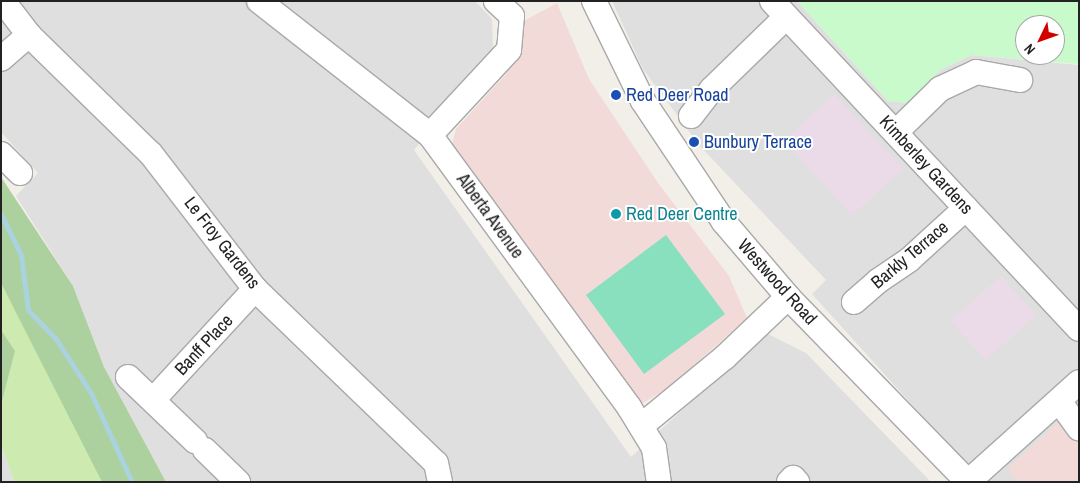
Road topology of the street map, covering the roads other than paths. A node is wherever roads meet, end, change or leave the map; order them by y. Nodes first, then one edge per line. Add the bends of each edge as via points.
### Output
1 (3, 1) edge
2 (259, 1) edge
3 (496, 1) edge
4 (594, 1) edge
5 (779, 9) edge
6 (29, 34) junction
7 (1, 60) edge
8 (1020, 80) dead end
9 (691, 116) dead end
10 (896, 132) junction
11 (430, 135) junction
12 (1, 154) edge
13 (20, 174) dead end
14 (966, 208) junction
15 (255, 289) junction
16 (788, 297) junction
17 (854, 302) dead end
18 (1079, 329) edge
19 (128, 377) dead end
20 (1079, 382) edge
21 (153, 400) junction
22 (1059, 401) junction
23 (641, 426) junction
24 (1079, 429) edge
25 (238, 482) edge
26 (440, 482) edge
27 (659, 482) edge
28 (789, 482) edge
29 (797, 482) edge
30 (968, 482) edge

1 - 6 street, Le Froy Gardens
2 - 11 street, Alberta Avenue
3 - 11 street via 512,16 509,50
4 - 16 street, Westwood Road via 643,101 677,156 724,222
5 - 9 street
5 - 10 street, Kimberley Gardens
6 - 7 street
6 - 15 street, Le Froy Gardens via 151,154
8 - 10 street via 976,72 940,89
10 - 14 street, Kimberley Gardens
11 - 23 street, Alberta Avenue
12 - 13 street
14 - 17 street, Barkly Terrace via 908,260
14 - 18 street, Kimberley Gardens
15 - 21 street, Banff Place
15 - 26 street, Le Froy Gardens via 436,463
16 - 23 street via 725,356
16 - 30 street, Westwood Road
19 - 21 street
20 - 22 street
21 - 25 street
22 - 24 street
22 - 30 street
23 - 27 street, Alberta Avenue via 654,448
28 - 29 street via 793,478

